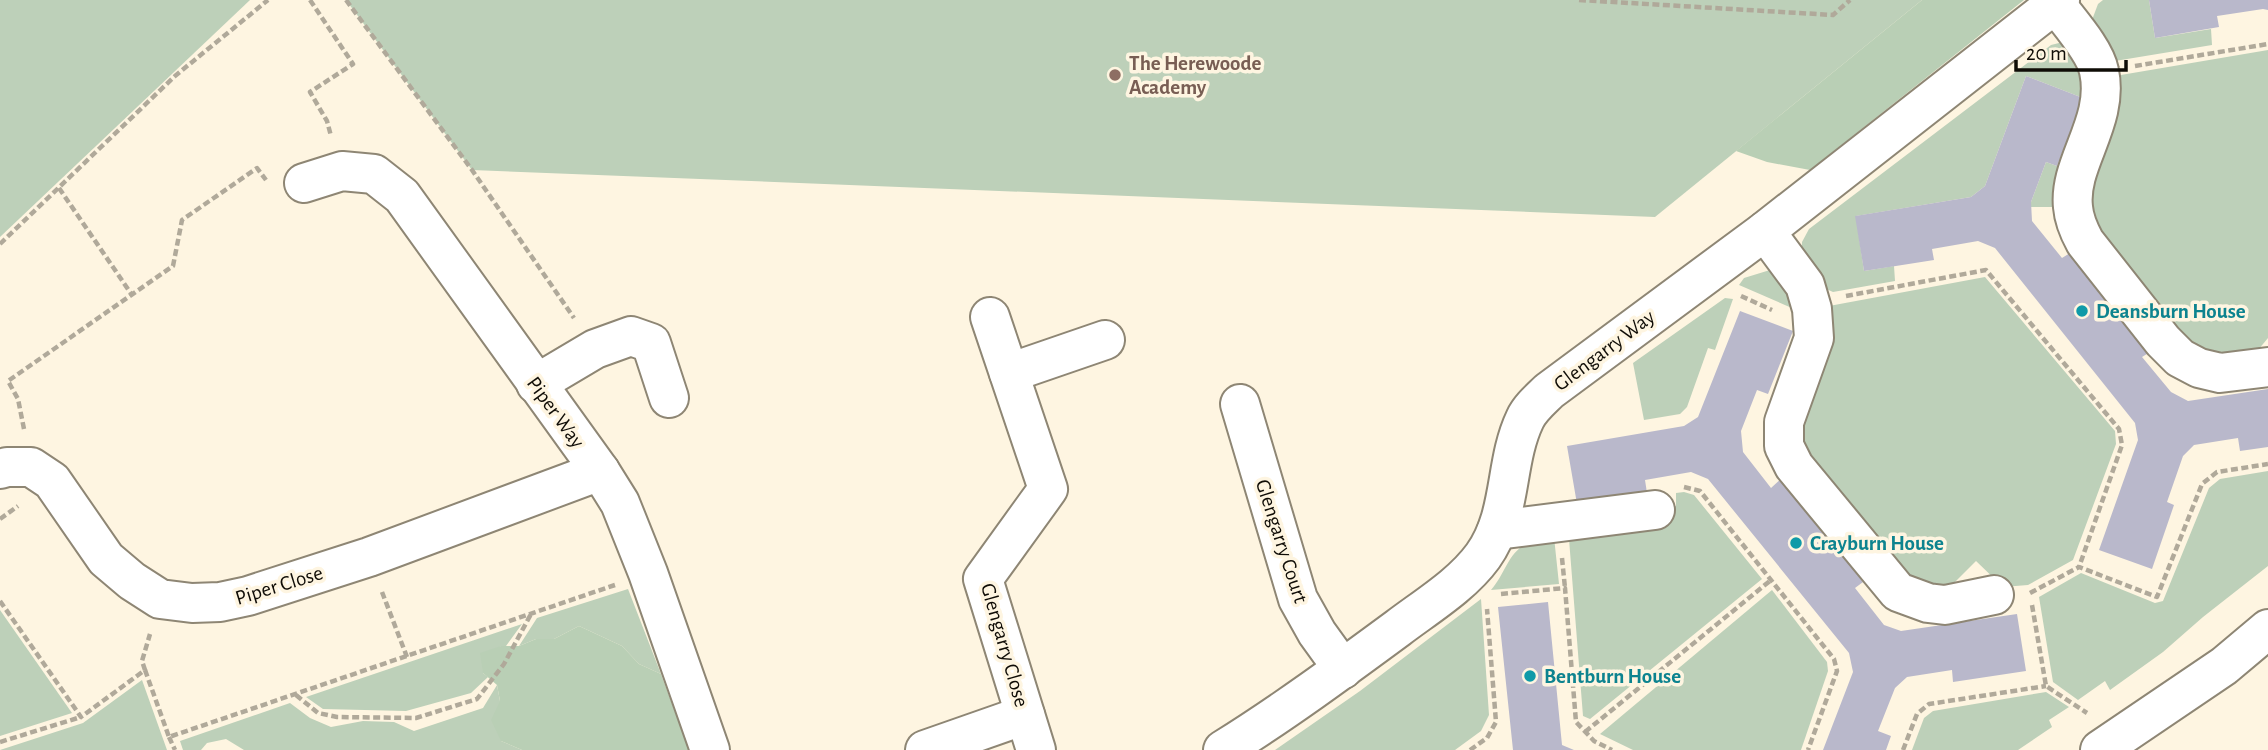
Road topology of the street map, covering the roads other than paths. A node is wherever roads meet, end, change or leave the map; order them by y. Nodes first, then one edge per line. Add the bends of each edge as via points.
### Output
1 (2058, 2) edge
2 (304, 183) road end
3 (1765, 231) junction
4 (990, 317) dead end
5 (1105, 340) dead end
6 (2268, 367) edge
7 (1009, 373) junction
8 (536, 384) junction
9 (669, 398) dead end
10 (1240, 404) dead end
11 (15, 468) edge
12 (600, 471) junction
13 (1655, 510) road end
14 (1497, 530) junction
15 (1994, 595) dead end
16 (2268, 629) edge
17 (1343, 669) junction
18 (1030, 732) edge
19 (2104, 748) edge
20 (710, 750) edge
21 (925, 750) edge
22 (1223, 750) edge

1 - 3 street, Glengarry Way
1 - 6 street via 2099,71 2100,105 2072,204 2085,242 2180,358 2220,373
2 - 8 street, Piper Way via 342,171 374,174 402,196
3 - 14 street, Glengarry Way via 1549,391 1526,416 1514,446
3 - 15 street via 1805,285 1810,302 1814,338 1784,422 1784,446 1794,466 1898,592 1945,605
4 - 7 street, Glengarry Close
5 - 7 street
7 - 18 street, Glengarry Close via 1048,489 983,579
8 - 9 street via 595,349 631,337 651,342
8 - 12 street, Piper Way
10 - 17 street, Glengarry Court via 1298,599
11 - 12 street, Piper Close via 52,481 106,558 132,581 160,599 191,604 247,596 369,557
12 - 20 street, Piper Way via 620,503 648,573
13 - 14 street
14 - 17 street, Glengarry Way via 1462,580
16 - 19 street via 2224,666
17 - 22 street, Glengarry Way
18 - 21 street

